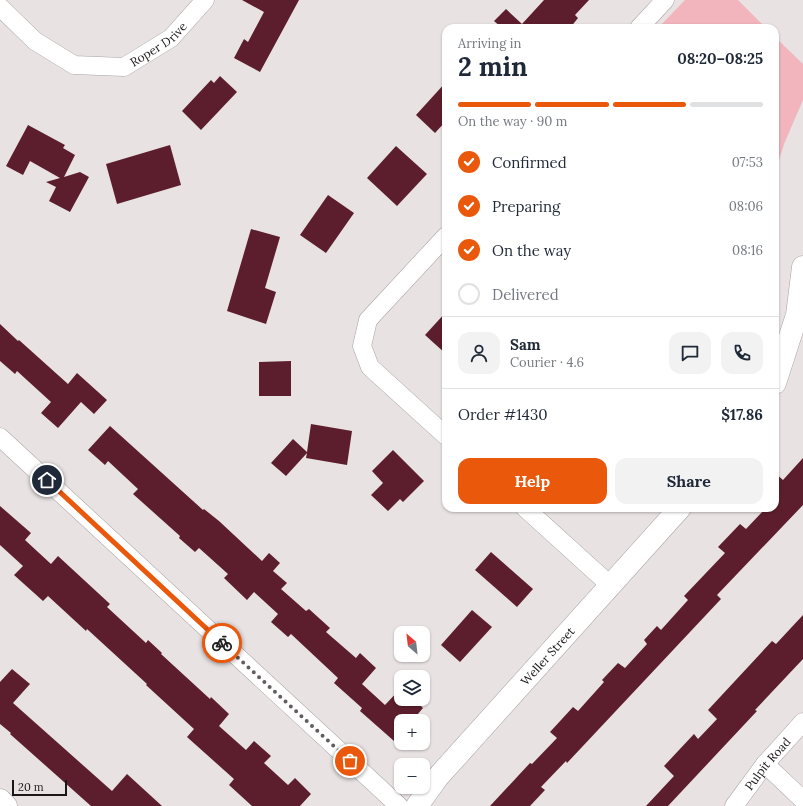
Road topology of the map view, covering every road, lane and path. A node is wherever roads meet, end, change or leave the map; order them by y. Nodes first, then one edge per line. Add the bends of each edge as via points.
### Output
1 (205, 0) edge
2 (665, 0) edge
3 (0, 8) edge
4 (643, 24) edge
5 (442, 240) edge
6 (803, 267) edge
7 (779, 371) edge
8 (442, 432) edge
9 (0, 437) edge
10 (529, 512) edge
11 (676, 512) edge
12 (610, 585) junction
13 (803, 722) edge
14 (765, 764) junction
15 (0, 800) edge
16 (803, 800) edge
17 (6, 806) edge
18 (399, 806) edge
19 (417, 806) edge
20 (734, 806) edge

1 - 3 street, Roper Drive via 171,38 124,67 74,64 35,41
2 - 4 street
5 - 8 street via 368,320 362,346 370,367
6 - 7 street via 797,315
9 - 18 street
10 - 12 street
11 - 12 street, Weller Street
12 - 19 street, Weller Street via 437,778
13 - 14 street, Pulpit Road
14 - 16 street
14 - 20 street, Pulpit Road
15 - 17 street

